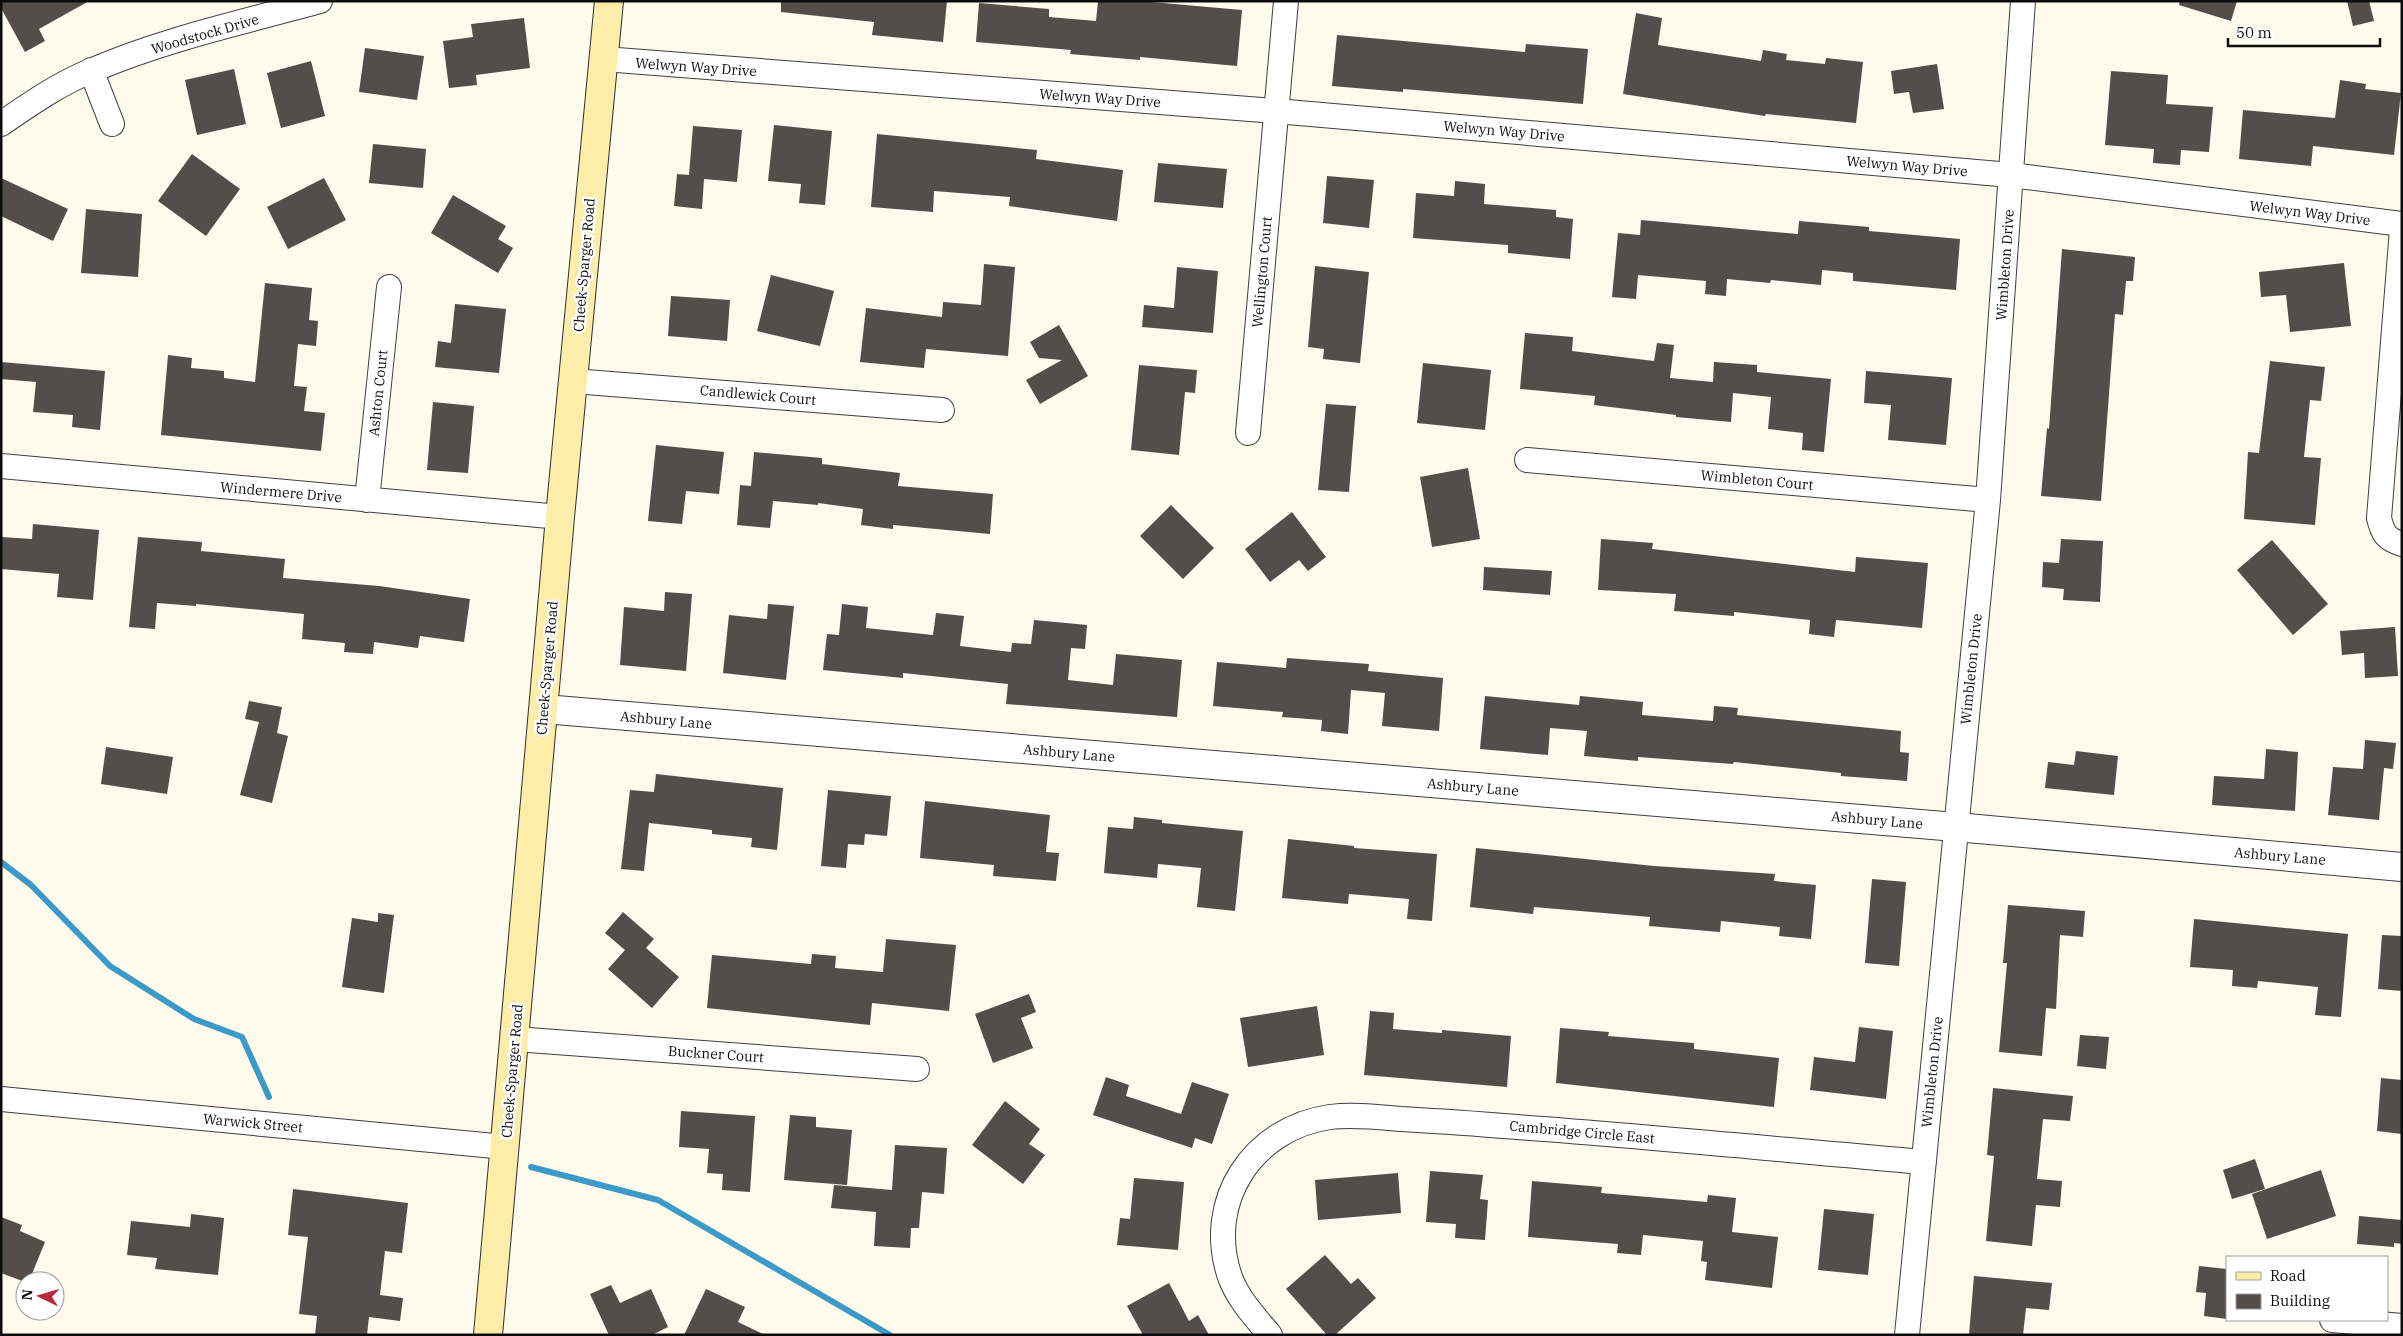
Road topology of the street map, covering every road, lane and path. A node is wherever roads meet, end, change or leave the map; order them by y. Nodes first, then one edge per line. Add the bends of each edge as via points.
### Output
1 (320, 1) edge
2 (609, 1) edge
3 (1286, 1) edge
4 (2023, 1) edge
5 (604, 59) junction
6 (91, 70) junction
7 (1276, 111) junction
8 (1, 124) edge
9 (112, 124) dead end
10 (2011, 175) junction
11 (2402, 224) edge
12 (2402, 228) edge
13 (389, 287) dead end
14 (573, 381) junction
15 (942, 410) dead end
16 (1248, 433) dead end
17 (1527, 460) dead end
18 (1, 466) edge
19 (366, 500) junction
20 (1988, 500) junction
21 (560, 517) junction
22 (2402, 544) edge
23 (544, 710) junction
24 (1956, 827) junction
25 (2402, 867) edge
26 (515, 1039) junction
27 (917, 1070) dead end
28 (1, 1098) edge
29 (505, 1146) junction
30 (1924, 1162) junction
31 (2344, 1321) edge
32 (2402, 1326) edge
33 (488, 1335) edge
34 (1270, 1335) edge
35 (1907, 1335) edge

1 - 6 street, Woodstock Drive via 134,54
2 - 5 main road, Cheek-Sparger Road
3 - 7 street, Wellington Court
4 - 10 street, Wimbleton Drive
5 - 7 street, Welwyn Way Drive
5 - 14 main road, Cheek-Sparger Road
6 - 8 street, Woodstock Drive via 54,89
6 - 9 street
7 - 10 street, Welwyn Way Drive
7 - 16 street, Wellington Court
10 - 11 street, Welwyn Way Drive
10 - 20 street, Wimbleton Drive
12 - 22 street via 2379,518 2382,533
13 - 19 street, Ashton Court
14 - 15 street, Candlewick Court
14 - 21 main road, Cheek-Sparger Road
17 - 20 street, Wimbleton Court
18 - 19 street, Windermere Drive
19 - 21 street, Windermere Drive
20 - 24 street, Wimbleton Drive
21 - 23 main road, Cheek-Sparger Road
23 - 24 street, Ashbury Lane
23 - 26 main road, Cheek-Sparger Road
24 - 25 street, Ashbury Lane
24 - 30 street, Wimbleton Drive
26 - 27 street, Buckner Court
26 - 29 main road, Cheek-Sparger Road
28 - 29 street, Warwick Street
29 - 33 main road, Cheek-Sparger Road
30 - 34 street, Cambridge Circle East via 1373,1116 1331,1117 1295,1126 1272,1138 1251,1158 1232,1190 1224,1213 1222,1239 1230,1277 1244,1304
30 - 35 street, Wimbleton Drive
31 - 32 street

